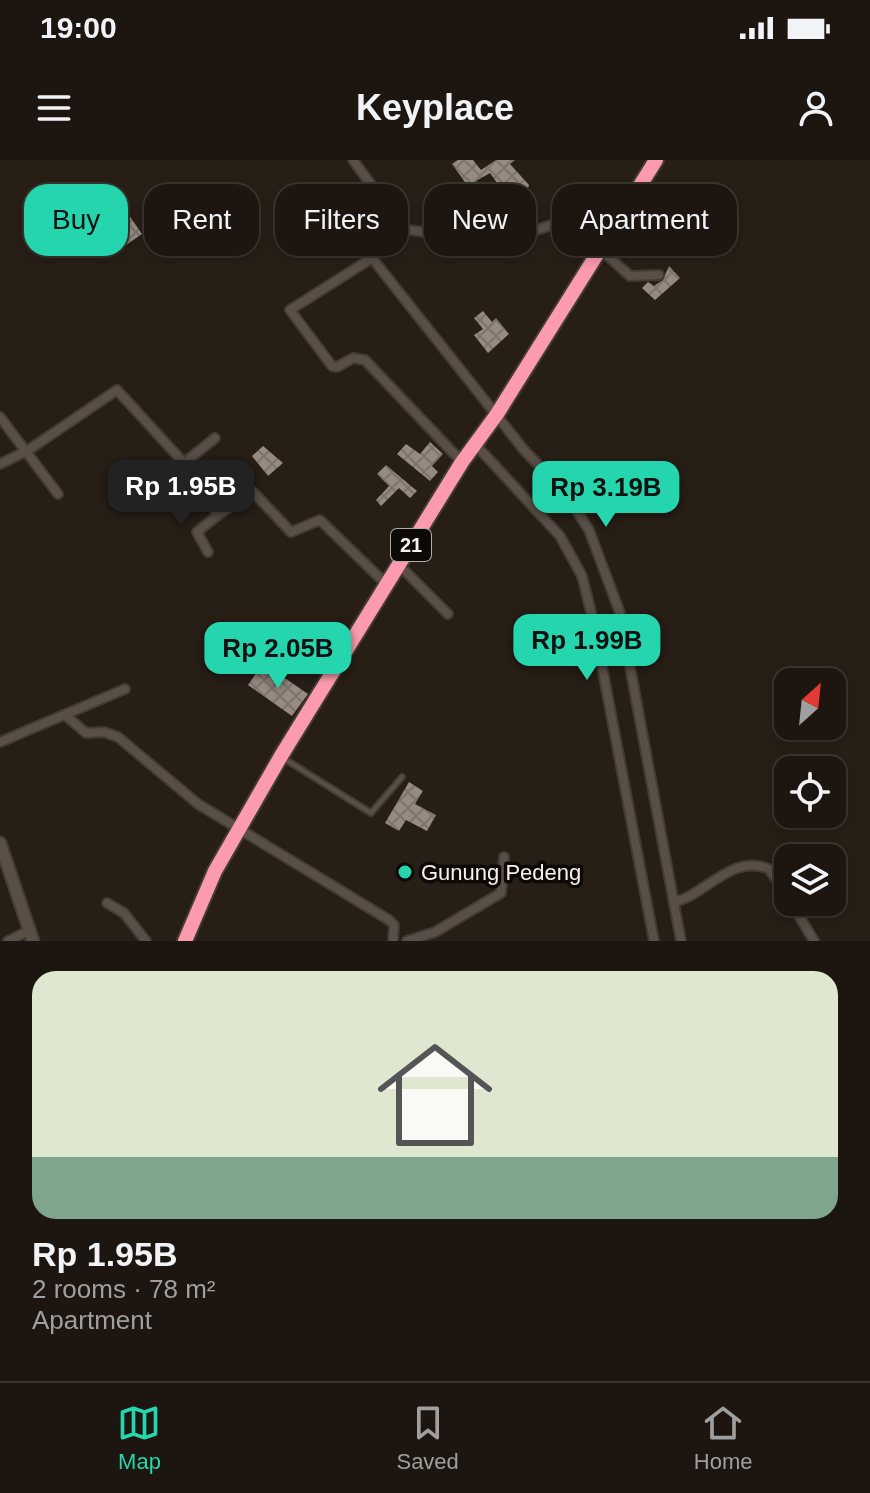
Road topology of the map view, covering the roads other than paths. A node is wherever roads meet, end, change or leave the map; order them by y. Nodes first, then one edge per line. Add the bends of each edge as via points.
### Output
1 (353, 160) edge
2 (656, 160) edge
3 (371, 184) edge
4 (641, 184) edge
5 (552, 225) edge
6 (408, 230) edge
7 (597, 256) edge
8 (608, 256) edge
9 (372, 258) joint
10 (659, 275) dead end
11 (497, 414) junction
12 (0, 417) edge
13 (215, 438) dead end
14 (475, 444) junction
15 (27, 451) junction
16 (462, 462) junction
17 (184, 463) junction
18 (0, 464) edge
19 (58, 494) dead end
20 (218, 515) junction
21 (208, 552) dead end
22 (399, 565) junction
23 (386, 584) junction
24 (448, 614) dead end
25 (125, 689) dead end
26 (65, 715) junction
27 (0, 742) edge
28 (281, 756) junction
29 (402, 777) dead end
30 (238, 828) junction
31 (0, 843) edge
32 (504, 857) dead end
33 (774, 876) edge
34 (674, 902) junction
35 (107, 903) dead end
36 (799, 916) edge
37 (32, 935) edge
38 (8, 941) edge
39 (146, 941) edge
40 (185, 941) edge
41 (393, 941) edge
42 (407, 941) edge
43 (654, 941) edge
44 (681, 941) edge
45 (814, 941) edge

1 - 3 street
2 - 4 highway, 21
5 - 6 street via 496,237
7 - 11 highway, 21
8 - 10 street via 630,276
9 - 11 street
9 - 16 street via 290,310 332,366 353,358 365,360
11 - 14 highway, 21
11 - 34 street via 566,494 589,530 615,599
12 - 15 street
13 - 17 street
14 - 16 highway, 21
14 - 43 street via 560,536 582,576
15 - 17 street via 117,390
15 - 18 street
15 - 19 street
16 - 22 highway, 21
17 - 20 street
20 - 21 street via 197,533
20 - 23 street via 253,492 291,532 320,520
22 - 23 highway, 21
22 - 24 street
23 - 28 highway, 21
25 - 26 street
26 - 27 street
26 - 30 street via 86,733 118,737 198,804
28 - 29 lane via 371,813
28 - 30 highway, 21
30 - 40 highway, 21
30 - 41 street via 389,920
31 - 37 main road
32 - 42 street via 501,893 435,932
33 - 34 street via 755,865 718,875 697,894
34 - 44 street
35 - 39 street via 124,913
36 - 45 street
37 - 38 street

